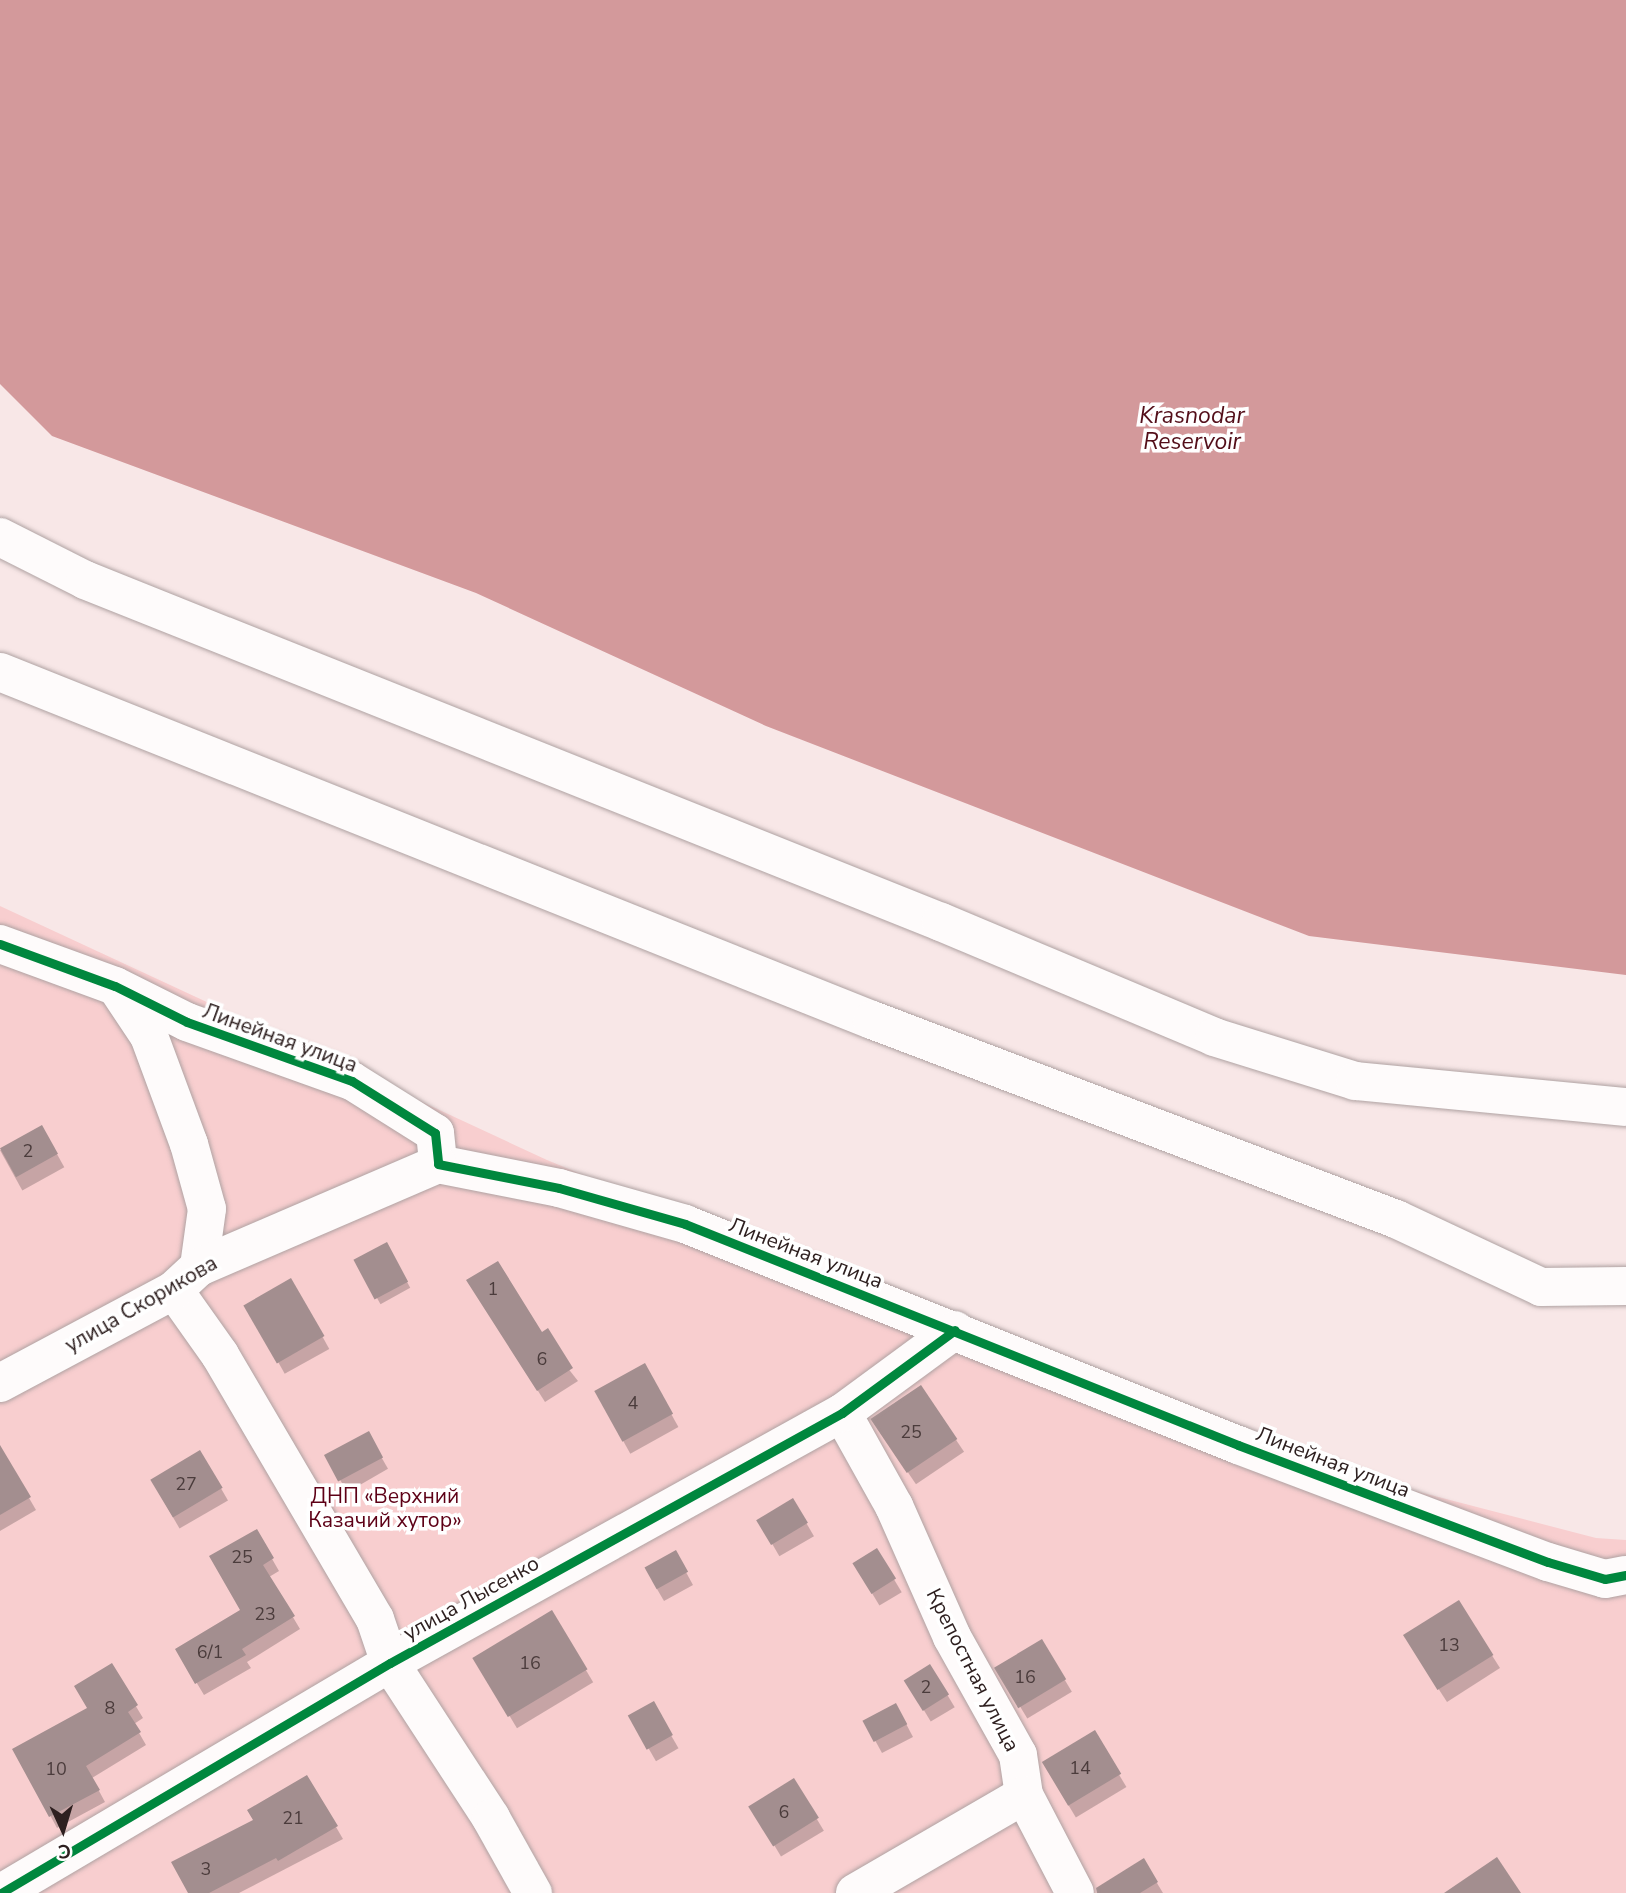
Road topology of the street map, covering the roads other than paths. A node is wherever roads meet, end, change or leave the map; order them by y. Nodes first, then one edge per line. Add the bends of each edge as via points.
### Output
1 (0, 537) edge
2 (0, 672) edge
3 (0, 944) edge
4 (115, 986) junction
5 (1626, 1107) edge
6 (438, 1164) junction
7 (187, 1279) junction
8 (1626, 1286) edge
9 (956, 1330) junction
10 (0, 1383) edge
11 (842, 1412) junction
12 (1619, 1581) edge
13 (390, 1663) junction
14 (1024, 1795) junction
15 (1, 1893) edge
16 (533, 1893) edge
17 (855, 1893) edge
18 (1075, 1893) edge

1 - 5 street via 85,580 941,922 1214,1037 1355,1081
2 - 8 street via 872,1020 1396,1219 1541,1287
3 - 4 street, Линейная улица
4 - 6 street, Линейная улица via 187,1022 352,1082 435,1133
4 - 7 street via 149,1036 189,1144 207,1209
6 - 7 street, улица Скорикова
6 - 9 street, Линейная улица via 559,1188 685,1224
7 - 10 street, улица Скорикова
7 - 13 street via 220,1355 375,1619
9 - 11 street, улица Лысенко
9 - 12 street, Линейная улица via 1238,1445 1549,1562
11 - 13 street, улица Лысенко
11 - 14 street, Крепостная улица via 894,1506 952,1637 1018,1755
13 - 15 street, улица Лысенко
13 - 16 street via 491,1818
14 - 17 street
14 - 18 street, Крепостная улица

